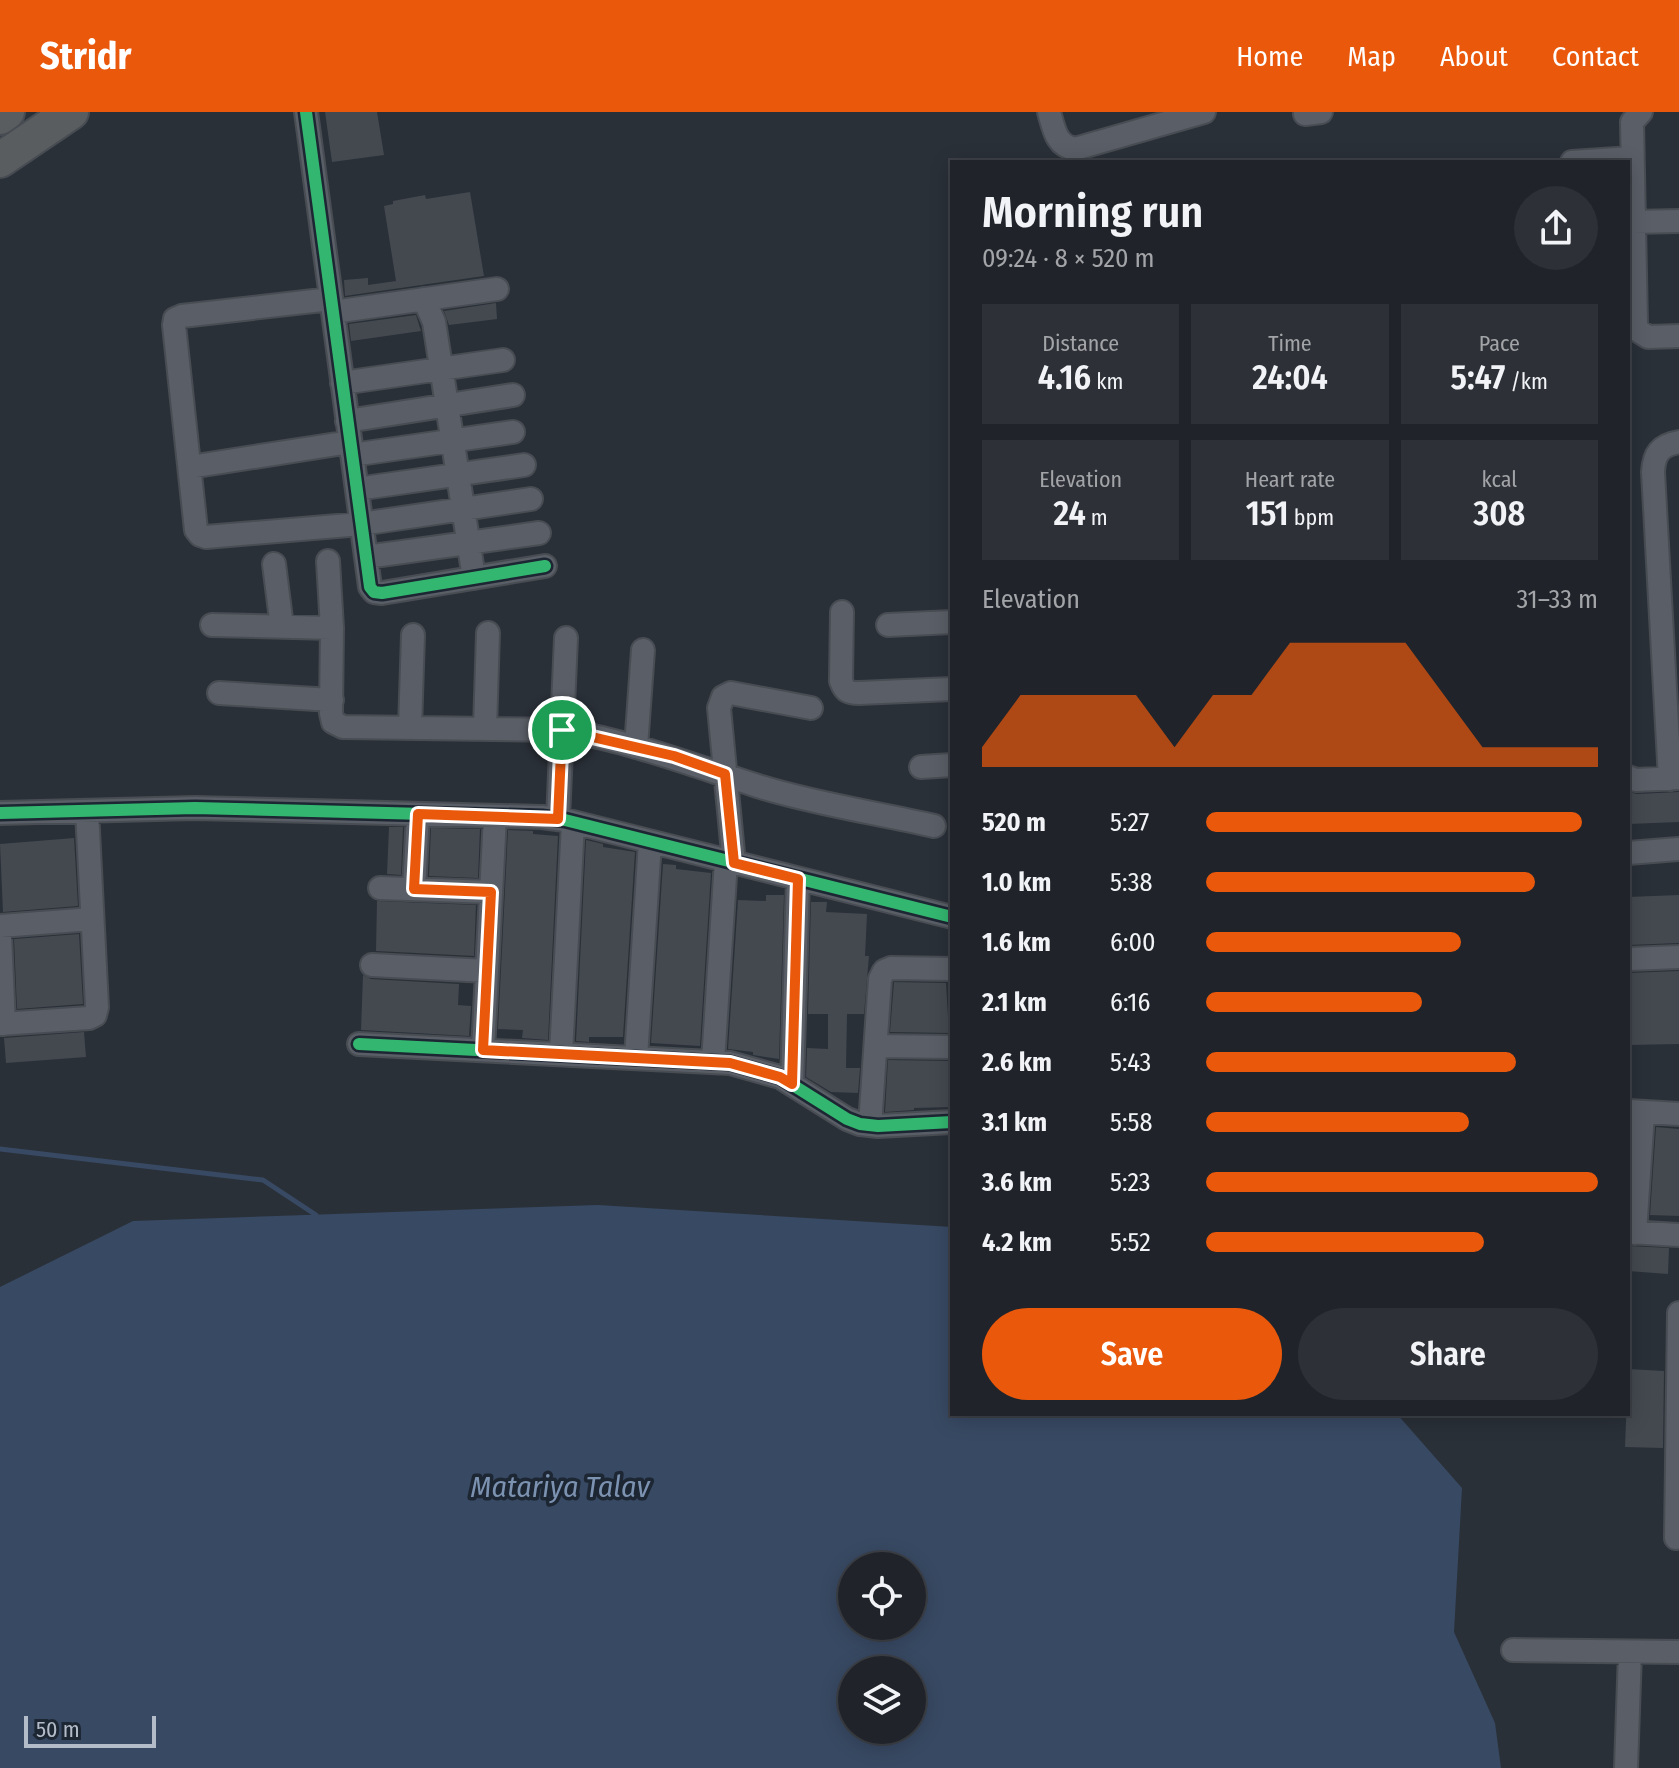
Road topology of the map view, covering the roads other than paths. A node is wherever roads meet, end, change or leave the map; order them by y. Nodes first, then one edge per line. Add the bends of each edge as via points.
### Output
1 (7, 112) edge
2 (71, 112) edge
3 (306, 112) edge
4 (1049, 112) edge
5 (1204, 112) edge
6 (1641, 112) edge
7 (0, 117) edge
8 (1632, 158) junction
9 (0, 160) edge
10 (1608, 160) edge
11 (1679, 221) edge
12 (1634, 222) junction
13 (1631, 276) edge
14 (497, 289) dead end
15 (424, 299) junction
16 (332, 306) junction
17 (1679, 336) edge
18 (503, 360) dead end
19 (441, 369) junction
20 (342, 383) junction
21 (513, 395) dead end
22 (446, 405) junction
23 (513, 432) dead end
24 (350, 439) junction
25 (452, 441) junction
26 (1679, 442) edge
27 (524, 465) dead end
28 (190, 467) junction
29 (457, 475) junction
30 (357, 489) junction
31 (531, 499) dead end
32 (463, 509) junction
33 (361, 524) junction
34 (539, 533) dead end
35 (468, 543) junction
36 (366, 557) junction
37 (328, 561) dead end
38 (274, 564) dead end
39 (545, 566) dead end
40 (474, 578) junction
41 (842, 612) dead end
42 (950, 622) edge
43 (212, 625) dead end
44 (888, 625) dead end
45 (282, 627) junction
46 (332, 628) junction
47 (488, 633) dead end
48 (413, 635) dead end
49 (566, 638) dead end
50 (643, 650) dead end
51 (950, 689) edge
52 (219, 693) dead end
53 (332, 700) junction
54 (811, 708) dead end
55 (410, 728) junction
56 (485, 729) junction
57 (562, 730) junction
58 (636, 747) junction
59 (950, 765) edge
60 (921, 767) dead end
61 (725, 774) junction
62 (1630, 778) edge
63 (1674, 779) edge
64 (87, 811) junction
65 (0, 813) edge
66 (418, 814) junction
67 (495, 816) junction
68 (566, 821) junction
69 (934, 826) dead end
70 (650, 842) junction
71 (1679, 849) edge
72 (1630, 853) edge
73 (730, 862) junction
74 (798, 879) junction
75 (380, 888) dead end
76 (414, 889) junction
77 (491, 892) junction
78 (950, 917) edge
79 (92, 919) junction
80 (0, 926) edge
81 (0, 935) edge
82 (1679, 957) edge
83 (1630, 959) edge
84 (372, 965) dead end
85 (950, 969) edge
86 (487, 971) junction
87 (2, 1024) edge
88 (359, 1044) dead end
89 (876, 1046) junction
90 (950, 1047) edge
91 (483, 1050) junction
92 (561, 1054) junction
93 (636, 1058) junction
94 (713, 1062) junction
95 (792, 1084) junction
96 (1635, 1112) edge
97 (1679, 1114) edge
98 (950, 1122) edge
99 (870, 1125) junction
100 (1631, 1232) edge
101 (1679, 1235) edge
102 (1679, 1313) edge
103 (1678, 1412) edge
104 (1676, 1538) dead end
105 (1513, 1650) dead end
106 (1630, 1652) junction
107 (1679, 1652) edge
108 (1626, 1768) edge

1 - 7 highway
2 - 9 highway
3 - 16 street
4 - 5 street via 1058,141 1075,149
6 - 8 street via 1632,122
8 - 10 street
8 - 12 street
11 - 12 street
12 - 13 street
13 - 17 street via 1637,330 1648,337
14 - 15 street
15 - 16 street
15 - 19 street via 434,322
16 - 20 street
16 - 28 street via 175,319
18 - 19 street
19 - 20 street
19 - 22 street
20 - 24 street
21 - 22 street
22 - 24 street
22 - 25 street
23 - 25 street
24 - 25 street
24 - 28 street
24 - 30 street
25 - 29 street
26 - 63 street via 1659,451 1653,472
27 - 29 street
28 - 33 street via 200,535
29 - 30 street
29 - 32 street
30 - 33 street
31 - 32 street
32 - 33 street
32 - 35 street
33 - 36 street
34 - 35 street
35 - 36 street
35 - 40 street
36 - 40 street via 374,592
37 - 46 street
38 - 45 street
39 - 40 street
41 - 51 street via 844,690
42 - 44 street
43 - 45 street
45 - 46 street
46 - 53 street
47 - 56 street
48 - 55 street
49 - 57 street
50 - 58 street
52 - 53 street
53 - 55 street via 333,722 343,727
54 - 61 street via 731,693 723,697 719,708
55 - 56 street
56 - 57 street
57 - 58 street
57 - 68 street
58 - 61 street
59 - 60 street
61 - 69 street via 794,796
61 - 73 street
62 - 63 street
64 - 65 street
64 - 66 street
64 - 79 street
66 - 67 street
66 - 76 street
67 - 68 street
67 - 77 street
68 - 70 street
68 - 92 street
70 - 73 street
70 - 93 street
71 - 72 street
73 - 74 street
73 - 94 street
74 - 78 street
74 - 95 street
75 - 76 street
76 - 77 street
77 - 86 street
79 - 80 street
79 - 87 street via 95,1015
81 - 87 street
82 - 83 street
84 - 86 street
85 - 89 street via 884,971
86 - 91 street
88 - 91 street
89 - 90 street
89 - 99 street
91 - 92 street
92 - 93 street
93 - 94 street
94 - 95 street via 742,1065
95 - 99 street via 847,1119
96 - 97 street
96 - 100 street
98 - 99 street
100 - 101 street
102 - 103 street
103 - 104 street
105 - 106 street
106 - 107 street
106 - 108 street

